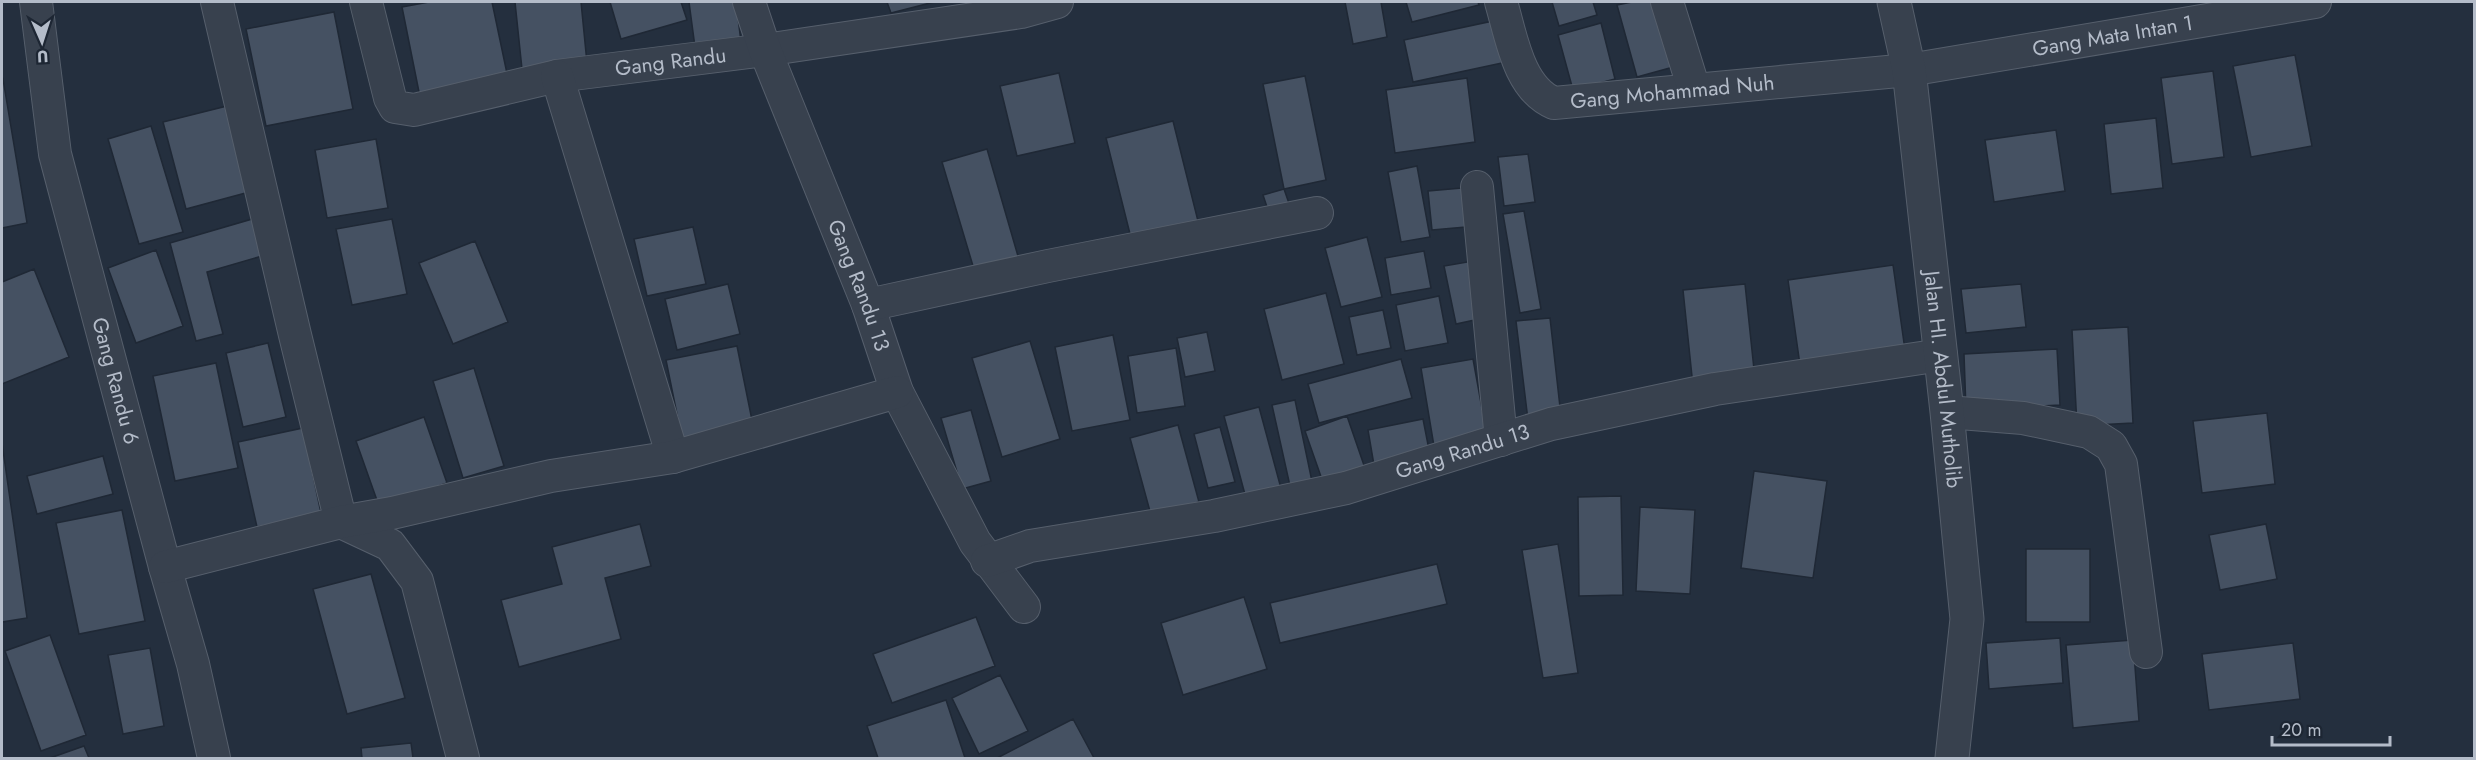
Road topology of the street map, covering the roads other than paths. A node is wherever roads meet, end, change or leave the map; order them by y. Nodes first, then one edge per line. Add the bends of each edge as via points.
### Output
1 (36, 2) edge
2 (217, 2) edge
3 (366, 2) edge
4 (749, 2) edge
5 (1057, 2) edge
6 (1501, 2) edge
7 (1667, 2) edge
8 (1894, 2) edge
9 (2315, 2) edge
10 (1020, 7) edge
11 (765, 50) junction
12 (1909, 70) junction
13 (557, 76) junction
14 (1694, 89) junction
15 (1477, 187) dead end
16 (1317, 213) dead end
17 (868, 305) junction
18 (1941, 355) junction
19 (897, 393) junction
20 (1947, 412) junction
21 (1501, 440) junction
22 (673, 457) junction
23 (341, 522) junction
24 (987, 561) junction
25 (165, 567) junction
26 (1024, 607) dead end
27 (2146, 652) dead end
28 (214, 759) edge
29 (463, 759) edge
30 (1952, 759) edge

1 - 25 street, Gang Randu 6 via 55,154
2 - 23 street
3 - 13 street, Gang Randu via 395,107 414,110
4 - 11 street, Gang Randu 13
5 - 10 street, Gang Randu
6 - 14 street, Gang Mohammad Nuh via 1523,68 1532,89 1542,98 1554,103
7 - 14 street
8 - 12 street, Jalan HI. Abdul Mutholib
9 - 12 street, Gang Mata Intan 1
10 - 11 street, Gang Randu
11 - 13 street, Gang Randu
11 - 17 street, Gang Randu 13
12 - 14 street, Gang Mohammad Nuh
12 - 18 street, Jalan HI. Abdul Mutholib
13 - 22 street
15 - 21 street
16 - 17 street
17 - 19 street, Gang Randu 13
18 - 20 street, Jalan HI. Abdul Mutholib
18 - 21 street, Gang Randu 13 via 1715,389 1551,424
19 - 22 street
19 - 24 street, Gang Randu 13
20 - 27 street via 2023,418 2089,432 2110,446 2121,464
20 - 30 street, Jalan HI. Abdul Mutholib via 1967,619
21 - 24 street, Gang Randu 13 via 1346,488 1214,516 1030,546
22 - 23 street via 551,476
23 - 25 street
23 - 29 street via 390,545 417,581
24 - 26 street, Gang Randu 13
25 - 28 street, Gang Randu 6 via 193,664

